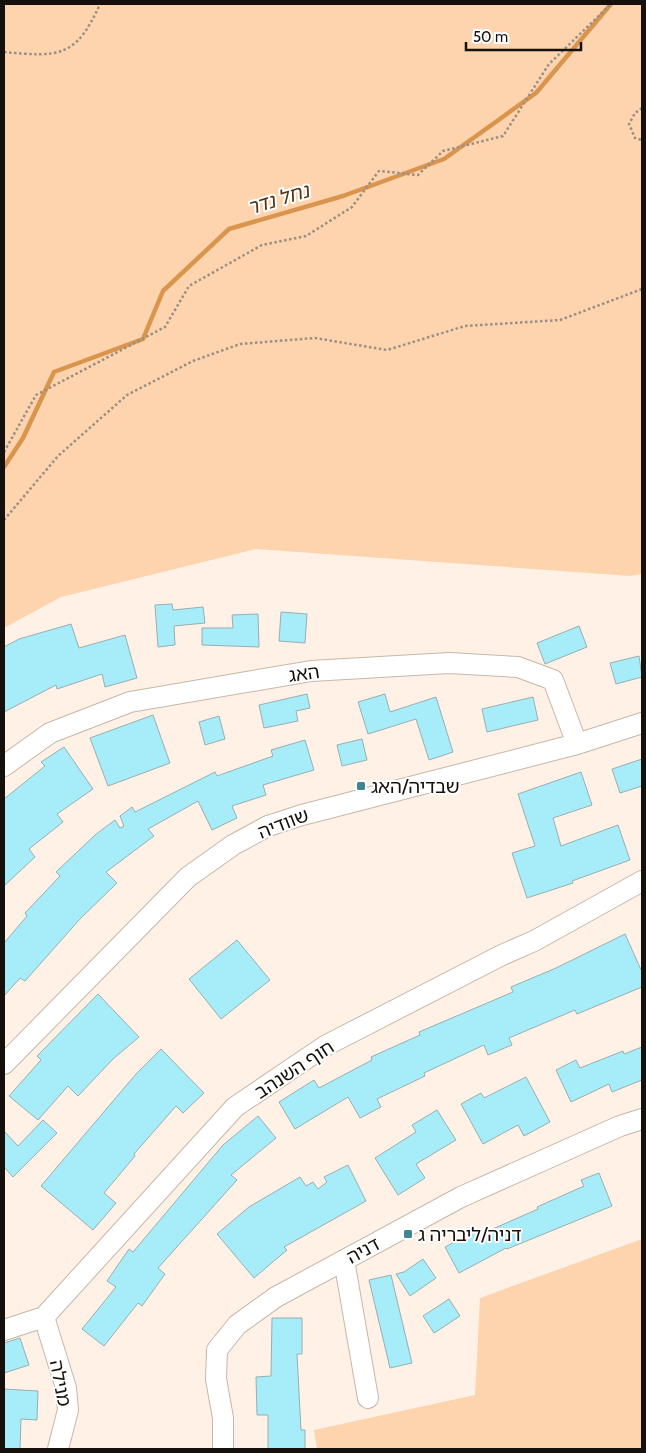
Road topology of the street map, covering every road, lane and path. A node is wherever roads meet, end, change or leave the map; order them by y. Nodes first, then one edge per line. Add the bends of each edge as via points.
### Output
1 (100, 4) edge
2 (611, 4) edge
3 (4, 52) edge
4 (642, 108) edge
5 (642, 140) edge
6 (642, 289) edge
7 (4, 452) edge
8 (4, 520) edge
9 (642, 724) edge
10 (577, 744) junction
11 (4, 766) edge
12 (642, 881) edge
13 (4, 1064) edge
14 (642, 1119) edge
15 (344, 1260) junction
16 (44, 1317) junction
17 (4, 1330) edge
18 (368, 1398) dead end
19 (58, 1449) edge
20 (224, 1449) edge

1 - 3 path via 89,28 67,50 43,56
2 - 7 path via 549,64 503,136 443,151 418,175 379,171 352,207 306,236 262,245 189,286 165,327 36,395
4 - 5 path via 629,124 635,138
6 - 8 path via 560,320 465,326 387,350 315,338 240,344 193,361 128,395 58,456
9 - 10 street, שוודיה
10 - 11 street, האג via 553,680 518,667 448,663 311,671 130,702 50,733
10 - 13 street, שוודיה via 302,814 268,826 233,845 188,877
12 - 16 street, חוף השנהב via 534,942 502,955 325,1046 235,1107
14 - 15 street, דניה via 461,1197
15 - 18 street
15 - 20 street, דניה via 276,1298 237,1325 217,1350 216,1379 223,1418
16 - 17 street, חוף השנהב
16 - 19 street, מנילה via 66,1388 68,1410

